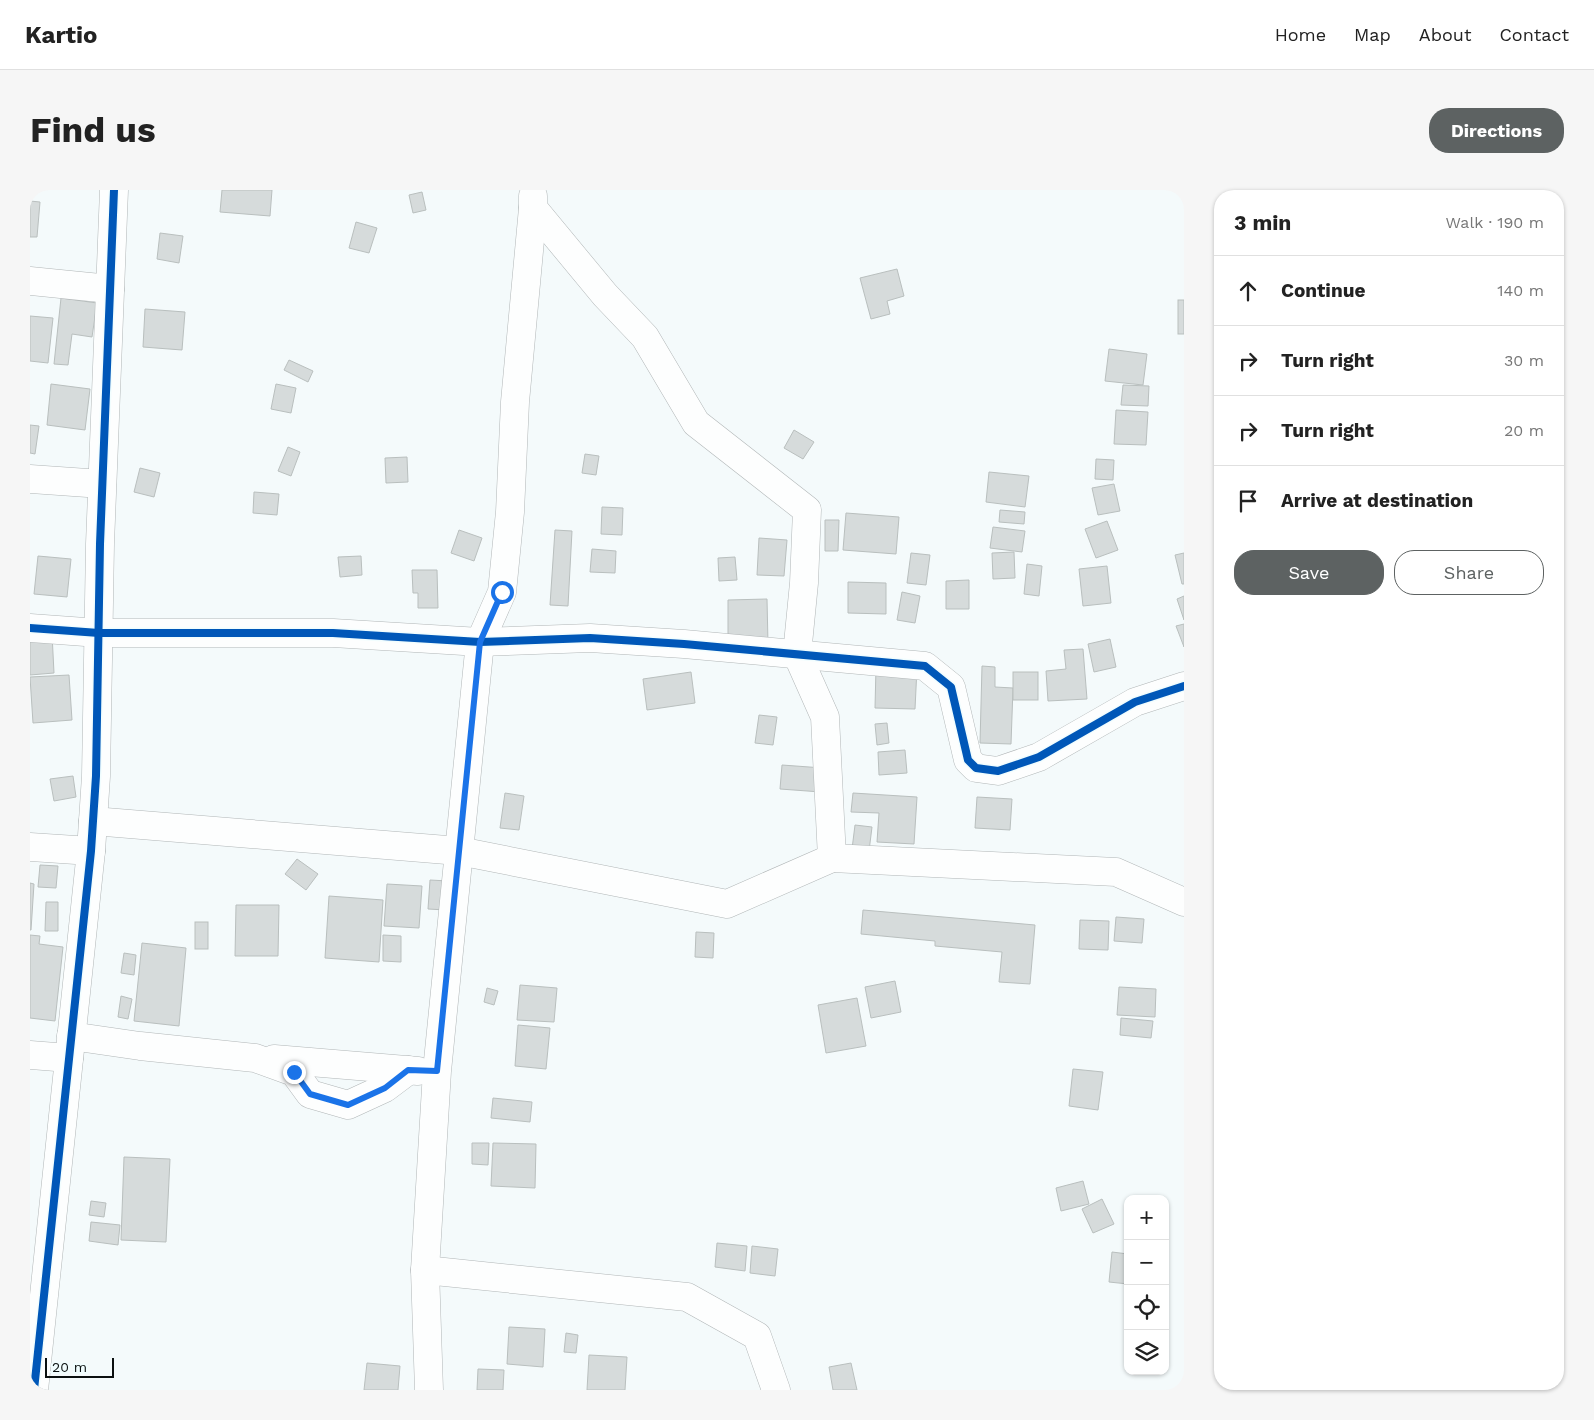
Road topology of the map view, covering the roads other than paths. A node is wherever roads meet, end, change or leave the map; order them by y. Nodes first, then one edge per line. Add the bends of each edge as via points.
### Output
1 (114, 190) edge
2 (533, 199) edge
3 (30, 282) edge
4 (110, 289) junction
5 (30, 479) edge
6 (102, 484) junction
7 (30, 628) edge
8 (99, 633) junction
9 (480, 642) junction
10 (797, 654) junction
11 (1184, 686) edge
12 (93, 821) junction
13 (30, 847) edge
14 (91, 851) junction
15 (459, 851) junction
16 (832, 858) junction
17 (1184, 902) edge
18 (70, 1047) junction
19 (30, 1055) edge
20 (255, 1058) junction
21 (408, 1070) junction
22 (437, 1071) junction
23 (37, 1269) edge
24 (425, 1270) junction
25 (34, 1390) edge
26 (429, 1390) edge
27 (776, 1390) edge

1 - 4 street
2 - 9 street via 502,592
2 - 10 street via 605,295 645,337 696,423 807,510
3 - 4 street
4 - 6 street
5 - 6 street
6 - 8 street
7 - 8 street
8 - 9 street via 333,633
8 - 12 street
9 - 10 street via 590,638
9 - 15 street
10 - 11 street via 925,666 951,687 968,760 976,768 998,771 1039,757 1135,702
10 - 16 street via 825,717
12 - 14 street
12 - 15 street
13 - 14 street
14 - 18 street
15 - 16 street via 727,904
15 - 22 street
16 - 17 street via 1116,872
18 - 19 street
18 - 20 street via 158,1048
18 - 23 street
20 - 21 street
20 - 21 street via 294,1072 310,1094 348,1105 385,1088
21 - 22 street
22 - 24 street
23 - 25 street
24 - 26 street
24 - 27 street via 687,1297 757,1336

